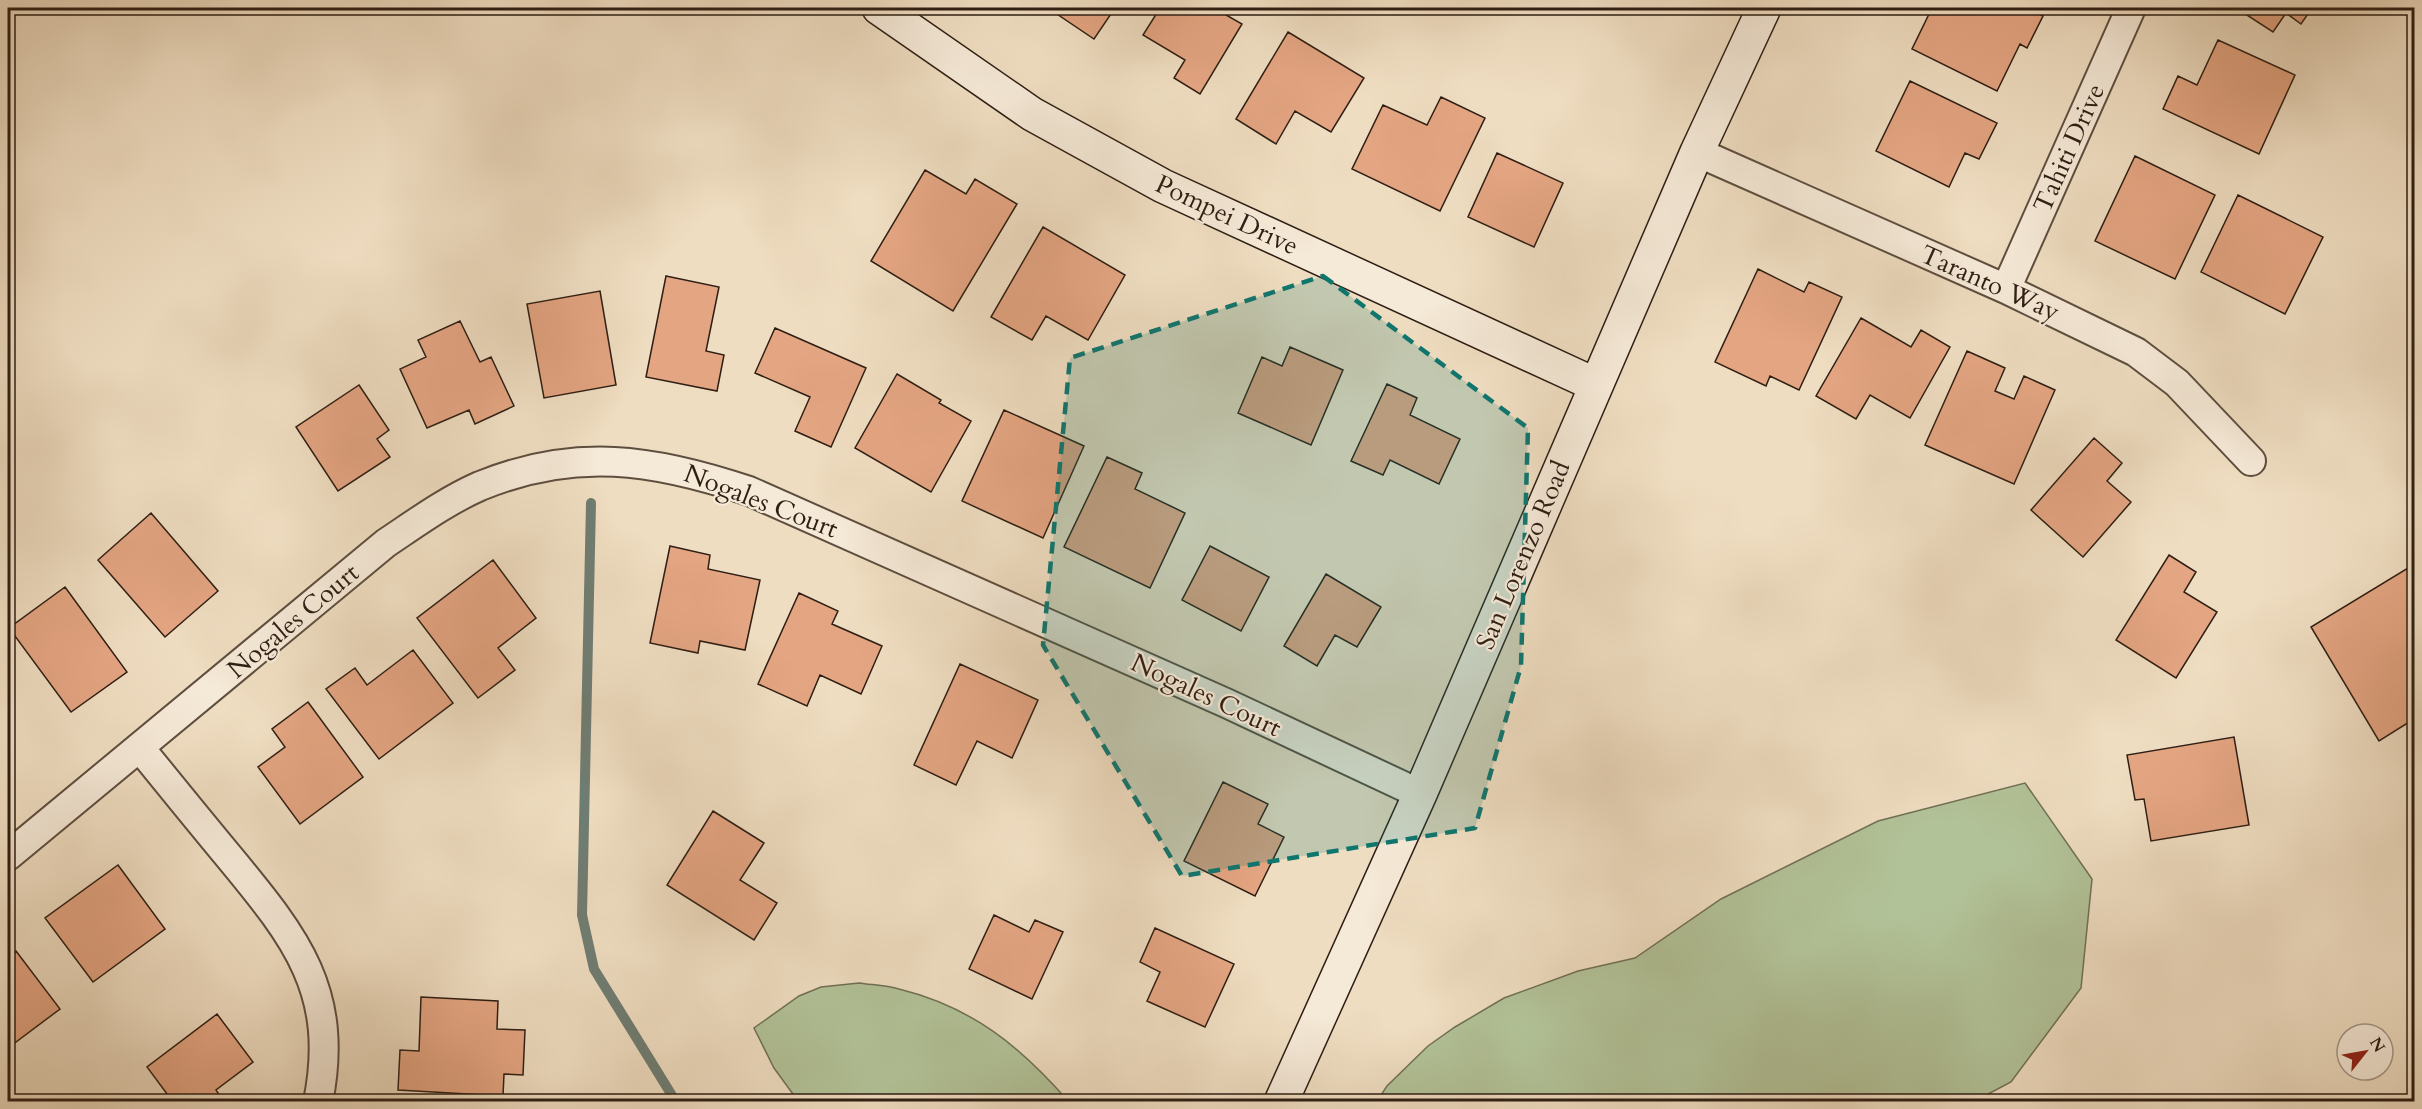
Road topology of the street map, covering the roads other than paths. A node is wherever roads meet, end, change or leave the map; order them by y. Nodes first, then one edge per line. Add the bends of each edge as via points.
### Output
1 (879, 8) edge
2 (1764, 8) edge
3 (2132, 8) edge
4 (1697, 152) junction
5 (2006, 289) junction
6 (1596, 385) junction
7 (2251, 461) dead end
8 (140, 748) junction
9 (1420, 794) junction
10 (8, 856) edge
11 (318, 1101) edge
12 (1281, 1101) edge

1 - 6 street, Pompei Drive via 1032,114 1163,186
2 - 4 street, San Lorenzo Road
3 - 5 street, Tahiti Drive
4 - 5 street, Taranto Way
4 - 6 street, San Lorenzo Road
5 - 7 street, Taranto Way via 2115,340 2158,366
6 - 9 street, San Lorenzo Road
8 - 9 street, Nogales Court via 386,543 436,510 479,487 518,473 587,462 638,462 671,467 749,491 1226,703
8 - 10 street, Nogales Court
8 - 11 street via 273,910 307,966 322,1021 324,1052
9 - 12 street, San Lorenzo Road

